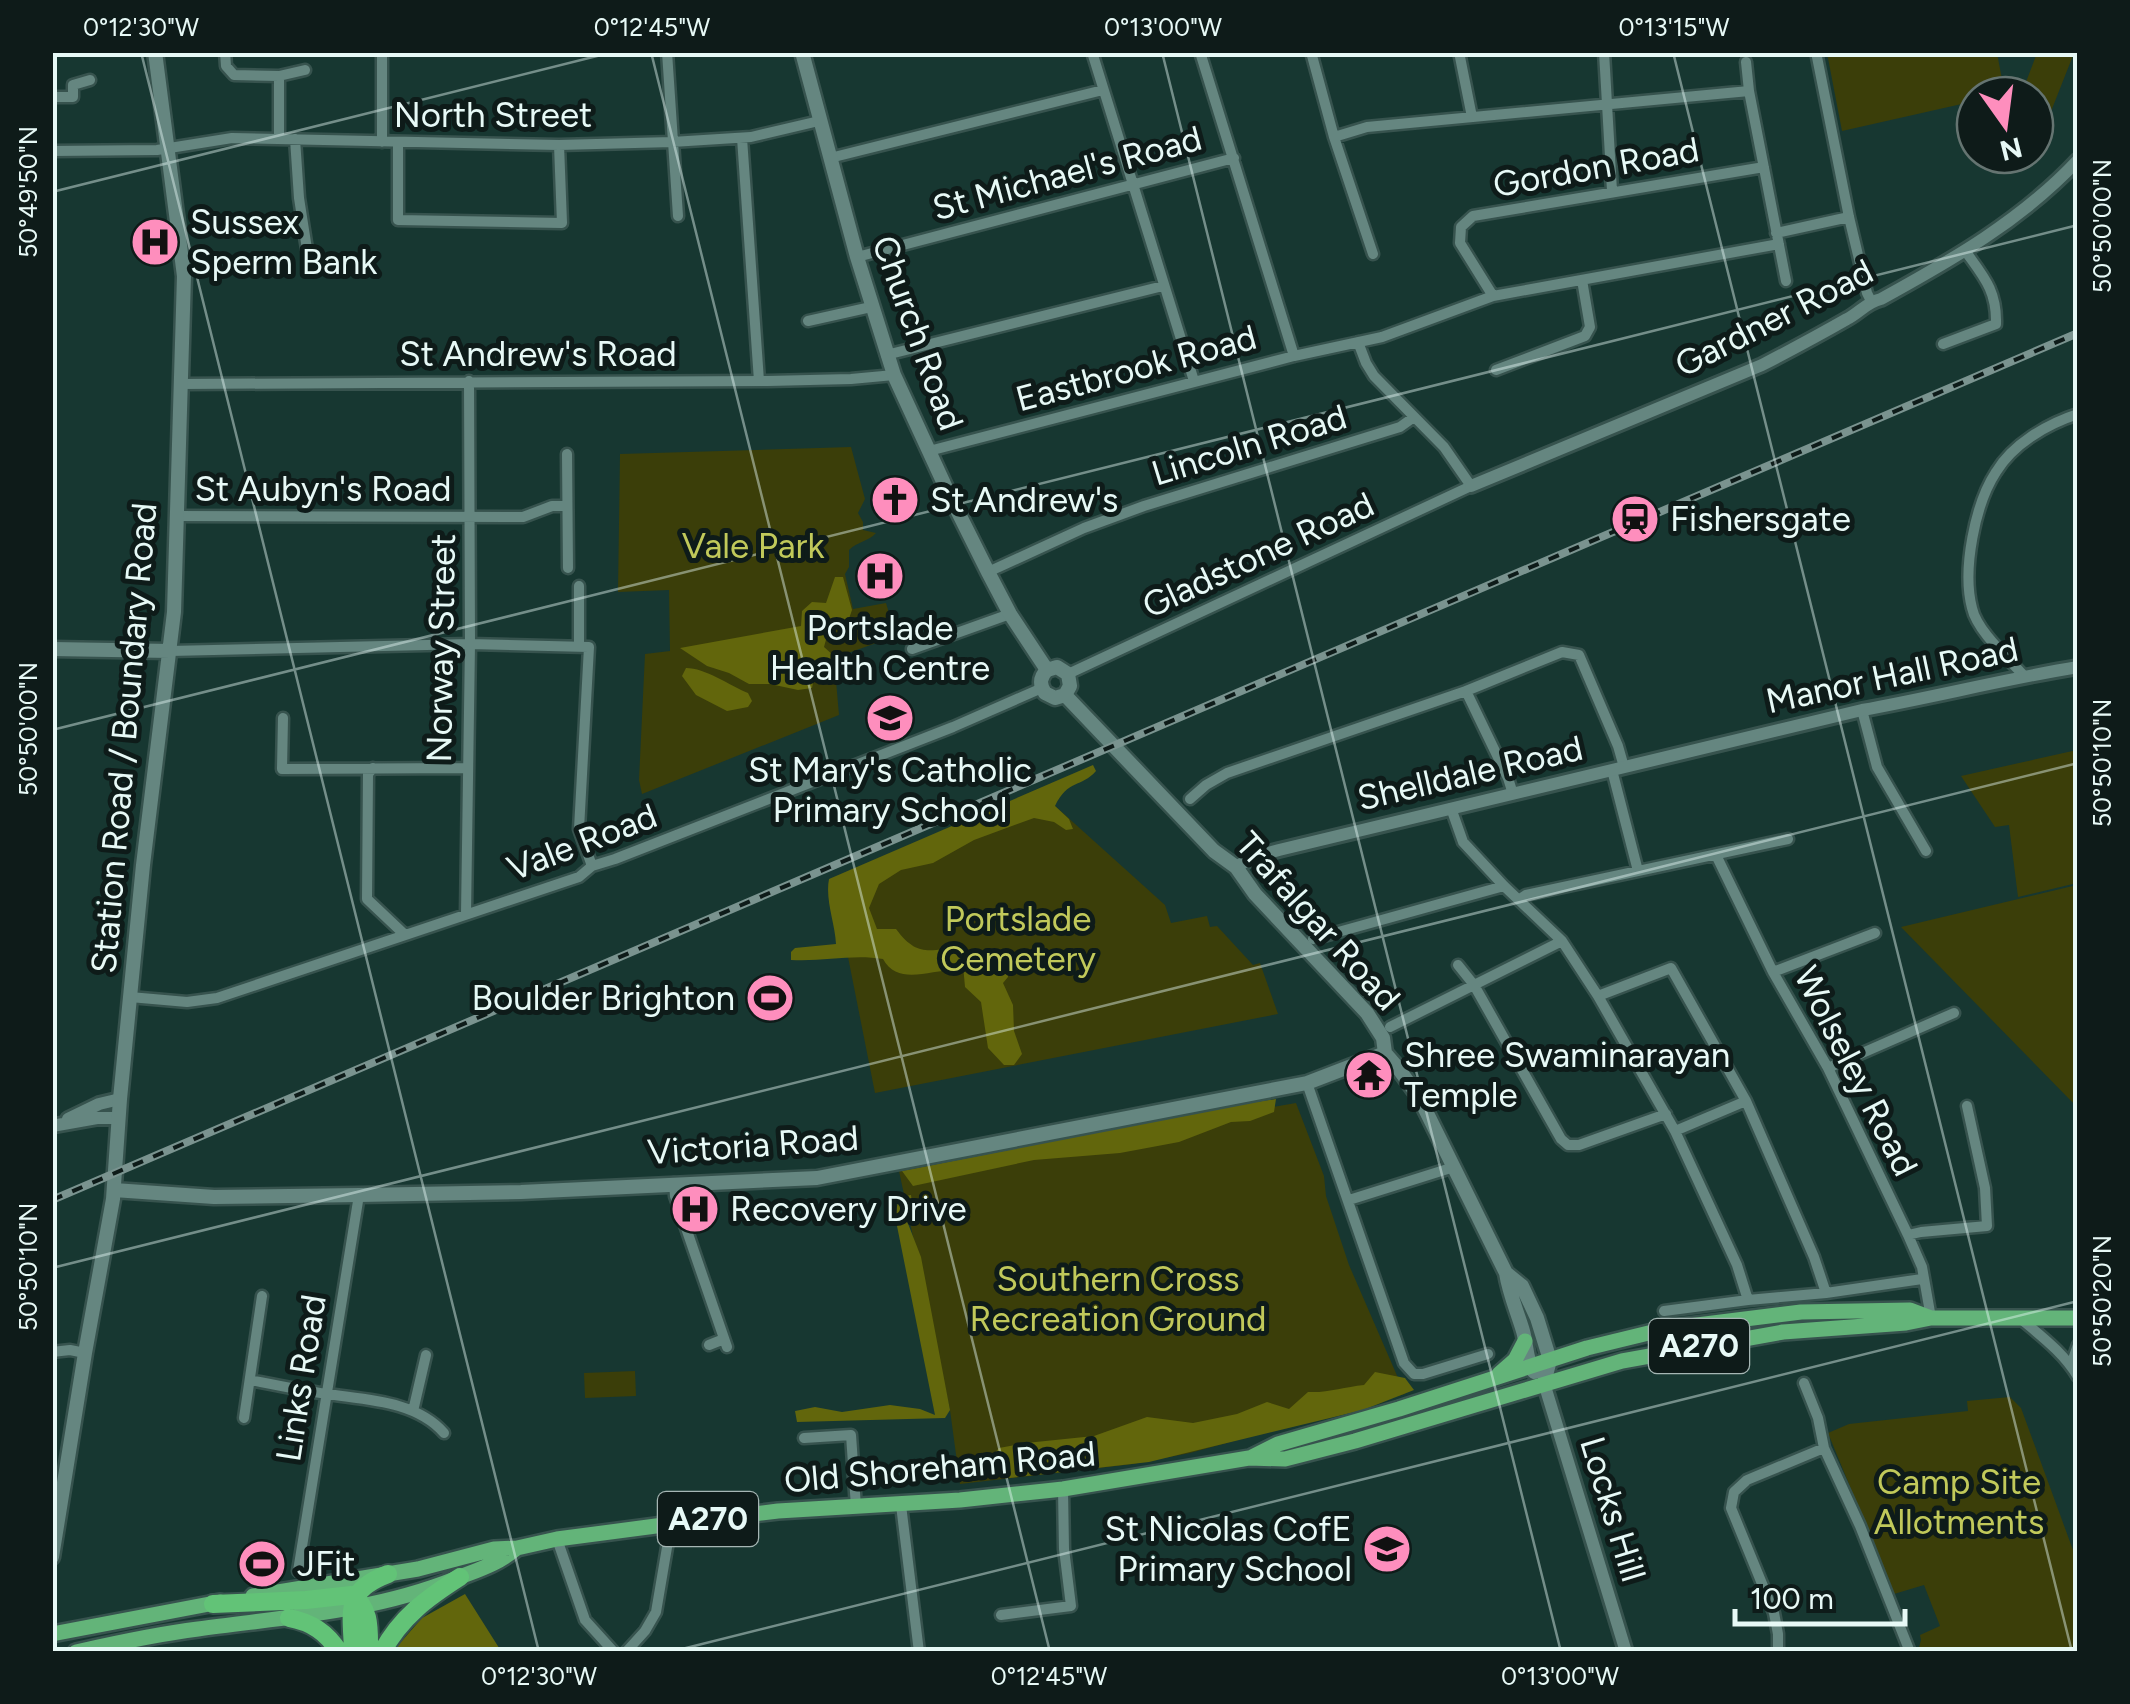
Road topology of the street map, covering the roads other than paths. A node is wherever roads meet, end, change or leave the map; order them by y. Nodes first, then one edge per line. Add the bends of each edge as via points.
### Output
1 (155, 52) edge
2 (225, 52) edge
3 (382, 52) edge
4 (667, 52) edge
5 (802, 52) edge
6 (1092, 52) edge
7 (1200, 52) edge
8 (1311, 52) edge
9 (1460, 52) edge
10 (1604, 52) edge
11 (1816, 52) edge
12 (1746, 62) dead end
13 (304, 70) dead end
14 (279, 76) junction
15 (90, 80) dead end
16 (1102, 90) junction
17 (1749, 91) junction
18 (52, 97) edge
19 (1605, 103) junction
20 (1472, 116) junction
21 (819, 121) junction
22 (278, 138) junction
23 (742, 138) junction
24 (1334, 138) junction
25 (295, 139) junction
26 (382, 142) junction
27 (672, 142) junction
28 (398, 143) junction
29 (559, 145) junction
30 (166, 147) junction
31 (52, 151) edge
32 (830, 158) junction
33 (1234, 158) junction
34 (2078, 160) edge
35 (1764, 167) junction
36 (1133, 186) junction
37 (1612, 192) junction
38 (678, 216) dead end
39 (1849, 218) junction
40 (1778, 239) junction
41 (307, 250) dead end
42 (1966, 252) junction
43 (1373, 254) dead end
44 (856, 256) junction
45 (1582, 280) junction
46 (1786, 282) dead end
47 (1163, 286) junction
48 (1492, 296) junction
49 (1871, 301) junction
50 (871, 306) junction
51 (808, 320) dead end
52 (1358, 342) junction
53 (1943, 344) dead end
54 (886, 355) junction
55 (1294, 356) junction
56 (1496, 370) dead end
57 (894, 376) junction
58 (469, 381) junction
59 (759, 381) junction
60 (1194, 381) junction
61 (181, 384) junction
62 (2078, 414) edge
63 (1414, 417) junction
64 (929, 451) junction
65 (567, 454) dead end
66 (1471, 486) junction
67 (568, 506) junction
68 (176, 516) junction
69 (470, 516) junction
70 (568, 568) dead end
71 (988, 572) junction
72 (579, 586) dead end
73 (1010, 614) junction
74 (470, 644) junction
75 (584, 647) junction
76 (52, 648) edge
77 (912, 650) dead end
78 (170, 651) junction
79 (2078, 667) edge
80 (1048, 670) junction
81 (1068, 674) junction
82 (2024, 676) junction
83 (1042, 688) junction
84 (1466, 691) junction
85 (1064, 695) junction
86 (1862, 710) junction
87 (283, 718) dead end
88 (1720, 744) joint
89 (373, 768) junction
90 (467, 768) junction
91 (1618, 768) junction
92 (1513, 794) junction
93 (1190, 799) dead end
94 (1451, 808) junction
95 (1788, 840) dead end
96 (1926, 852) dead end
97 (1716, 855) junction
98 (592, 866) junction
99 (1236, 867) junction
100 (1638, 871) junction
101 (1504, 886) junction
102 (1520, 899) junction
103 (1418, 909) junction
104 (466, 914) junction
105 (1427, 923) dead end
106 (1875, 933) dead end
107 (404, 934) junction
108 (1313, 938) dead end
109 (1562, 941) junction
110 (1458, 965) dead end
111 (1773, 972) junction
112 (1474, 985) junction
113 (1598, 996) junction
114 (130, 997) junction
115 (1954, 1013) dead end
116 (1390, 1027) dead end
117 (1385, 1054) junction
118 (1828, 1068) junction
119 (1307, 1083) junction
120 (120, 1099) junction
121 (1746, 1101) junction
122 (1967, 1106) dead end
123 (1666, 1114) junction
124 (119, 1118) junction
125 (57, 1124) edge
126 (1674, 1131) junction
127 (1454, 1167) junction
128 (674, 1183) junction
129 (114, 1190) junction
130 (359, 1195) junction
131 (1349, 1200) junction
132 (1908, 1235) junction
133 (1506, 1273) junction
134 (1922, 1279) junction
135 (1826, 1293) junction
136 (262, 1296) dead end
137 (1748, 1300) junction
138 (1664, 1311) dead end
139 (1931, 1318) junction
140 (2078, 1318) edge
141 (2021, 1319) junction
142 (1526, 1341) junction
143 (708, 1345) dead end
144 (2078, 1345) edge
145 (52, 1352) edge
146 (85, 1353) junction
147 (1488, 1354) dead end
148 (426, 1355) dead end
149 (1550, 1360) junction
150 (2070, 1365) junction
151 (1529, 1367) junction
152 (2078, 1377) edge
153 (1492, 1379) junction
154 (250, 1380) junction
155 (1544, 1383) junction
156 (1804, 1383) dead end
157 (326, 1394) junction
158 (414, 1411) junction
159 (244, 1418) dead end
160 (444, 1433) dead end
161 (804, 1438) dead end
162 (1824, 1448) junction
163 (1249, 1458) junction
164 (1064, 1489) junction
165 (901, 1506) junction
166 (856, 1507) junction
167 (670, 1524) junction
168 (557, 1539) junction
169 (517, 1548) junction
170 (52, 1558) edge
171 (298, 1570) dead end
172 (388, 1574) junction
173 (460, 1577) junction
174 (357, 1603) junction
175 (213, 1604) junction
176 (1001, 1615) dead end
177 (288, 1618) junction
178 (52, 1634) edge
179 (128, 1641) junction
180 (76, 1652) edge
181 (102, 1652) edge
182 (338, 1652) edge
183 (354, 1652) edge
184 (370, 1652) edge
185 (382, 1652) edge
186 (614, 1652) edge
187 (626, 1652) edge
188 (919, 1652) edge
189 (1626, 1652) edge
190 (1778, 1652) edge
191 (1910, 1652) edge

1 - 30 main road, Station Road / Boundary Road
2 - 14 street via 234,75
3 - 26 street
4 - 27 street
5 - 21 main road, Church Road
6 - 16 street
7 - 33 street
8 - 24 street
9 - 20 street
10 - 19 street
11 - 39 street
12 - 17 street
13 - 14 street
14 - 22 street
15 - 18 street via 73,85 73,97
16 - 32 street
16 - 36 street
17 - 19 street
17 - 35 street
19 - 20 street
19 - 37 street
20 - 24 street via 1366,127
21 - 23 street, North Street
21 - 32 main road, Church Road
22 - 25 street, North Street
22 - 30 street, North Street
23 - 27 street, North Street
23 - 59 street
24 - 43 street
25 - 26 street, North Street
25 - 41 street
26 - 28 street, North Street
27 - 29 street, North Street
27 - 38 street
28 - 29 street, North Street
28 - 29 street via 398,220 562,223
30 - 31 street, North Street
30 - 61 main road, Station Road / Boundary Road via 184,276
32 - 44 main road, Church Road
33 - 36 street, St Michael's Road
33 - 55 street
34 - 42 street, Gardner Road
35 - 37 street, Gordon Road
35 - 40 street
36 - 44 street, St Michael's Road
36 - 47 street
37 - 48 street, Gordon Road via 1468,219 1460,242
39 - 40 street, Eastbrook Road
39 - 49 street
40 - 45 street, Eastbrook Road
40 - 46 street
42 - 49 street, Gardner Road
42 - 53 street via 1992,290 1996,324
44 - 50 main road, Church Road
45 - 48 street, Eastbrook Road
45 - 56 street via 1590,327 1585,336
47 - 54 street
47 - 60 street
48 - 52 street, Eastbrook Road
49 - 66 street, Gardner Road via 1762,364
50 - 51 street
50 - 54 main road, Church Road
52 - 55 street, Eastbrook Road
52 - 63 street via 1374,376
54 - 57 main road, Church Road
55 - 60 street, Eastbrook Road
57 - 59 street, St Andrew's Road
57 - 64 main road, Church Road
58 - 59 street, St Andrew's Road
58 - 61 street, St Andrew's Road
58 - 69 street, Norway Street
60 - 64 street, Eastbrook Road
61 - 68 main road, Station Road / Boundary Road
62 - 82 street via 2012,452 1996,472 1974,530 1967,568 1972,609
63 - 66 street
63 - 71 street, Lincoln Road via 1400,428 1144,506
64 - 71 main road, Church Road
65 - 67 street
66 - 81 street, Gladstone Road
67 - 69 street, St Aubyn's Road via 524,517
67 - 70 street
68 - 69 street, St Aubyn's Road
68 - 78 main road, Station Road / Boundary Road
69 - 74 street, Norway Street
71 - 73 main road, Church Road
72 - 75 street
73 - 77 street
73 - 80 main road, Church Road
74 - 75 street
74 - 78 street
74 - 90 street, Norway Street
75 - 98 street via 579,829
76 - 78 main road
78 - 114 main road, Station Road / Boundary Road
79 - 82 street, Manor Hall Road
80 - 81 main road
80 - 83 main road
81 - 85 main road
82 - 86 street, Manor Hall Road
83 - 85 main road via 1055,698
83 - 98 street, Vale Road
84 - 91 street via 1562,652 1579,656 1618,746
84 - 92 street
84 - 93 street via 1227,773
85 - 99 main road, Trafalgar Road
86 - 88 street, Manor Hall Road
86 - 96 street via 1877,766
87 - 89 street via 282,769
88 - 91 street, Shelldale Road
89 - 90 street
89 - 107 street via 367,899
90 - 104 street, Norway Street
91 - 92 street, Shelldale Road
91 - 100 street
92 - 94 street, Shelldale Road
94 - 99 street, Shelldale Road via 1252,857
94 - 101 street via 1463,842
95 - 97 street
97 - 100 street
97 - 111 street, Wolseley Road
98 - 104 street, Vale Road via 579,877
99 - 117 main road, Trafalgar Road via 1368,1013
100 - 102 street
101 - 102 street
101 - 103 street
102 - 109 street
103 - 105 street
103 - 108 street
104 - 107 street, Vale Road
106 - 111 street
107 - 114 street, Vale Road via 218,998
109 - 112 street
109 - 113 street
110 - 112 street
111 - 118 street, Wolseley Road
112 - 116 street
112 - 123 street via 1568,1145
113 - 121 street via 1671,968
113 - 123 street
114 - 120 main road, Station Road / Boundary Road
115 - 118 street
117 - 119 main road, Victoria Road
117 - 127 main road, Trafalgar Road via 1419,1097
118 - 132 street, Wolseley Road
119 - 128 main road, Victoria Road via 838,1175
119 - 131 street
120 - 124 main road, Station Road / Boundary Road
120 - 125 street
121 - 126 street
121 - 135 street
122 - 132 street via 1988,1226
123 - 126 street
124 - 125 street
124 - 129 main road, Station Road / Boundary Road
126 - 137 street
127 - 131 street
127 - 133 main road, Trafalgar Road
128 - 130 main road, Victoria Road
128 - 143 street via 726,1343
129 - 130 main road, Victoria Road
129 - 146 main road, Station Road / Boundary Road
130 - 157 street, Links Road
131 - 147 street via 1404,1363 1423,1374
132 - 134 street, Wolseley Road
133 - 142 main road, Trafalgar Road
133 - 149 main road, Trafalgar Road via 1522,1286
134 - 135 street
134 - 139 street, Wolseley Road
135 - 137 street
136 - 154 street
137 - 138 street
139 - 141 main road, Old Shoreham Road / A270
139 - 149 main road, Old Shoreham Road / A270 via 1910,1310 1800,1312 1665,1329
139 - 155 main road, Old Shoreham Road / A270 via 1649,1354
140 - 141 main road, Old Shoreham Road / A270
141 - 150 street
142 - 151 main road, Trafalgar Road
142 - 153 main road
144 - 150 street
145 - 146 street
146 - 170 main road, Station Road / Boundary Road
148 - 158 street
149 - 151 main road, Old Shoreham Road / A270
149 - 155 main road
150 - 152 street
151 - 153 main road, Old Shoreham Road / A270
151 - 155 main road
153 - 163 main road, Old Shoreham Road / A270
154 - 157 street
154 - 159 street
155 - 163 main road, Old Shoreham Road / A270 via 1355,1441 1284,1459
155 - 189 street, Locks Hill
156 - 162 street
157 - 158 street
157 - 171 street, Links Road
158 - 160 street
161 - 166 street via 851,1435
162 - 190 street via 1747,1480 1731,1500 1776,1619
162 - 191 street
163 - 164 main road, Old Shoreham Road / A270
164 - 165 main road, Old Shoreham Road / A270
164 - 176 street via 1071,1606
165 - 166 main road, Old Shoreham Road / A270
165 - 188 street
166 - 167 main road, Old Shoreham Road / A270
167 - 168 main road, Old Shoreham Road / A270
167 - 187 street via 656,1612
168 - 169 main road, Old Shoreham Road / A270
168 - 186 street via 585,1620
169 - 172 main road, Old Shoreham Road / A270
169 - 173 main road, Old Shoreham Road / A270
172 - 174 highway via 371,1582
172 - 175 main road, Old Shoreham Road / A270
173 - 174 main road, Old Shoreham Road / A270 via 414,1594
173 - 185 highway via 414,1608
174 - 175 highway via 347,1594
174 - 177 main road, Old Shoreham Road / A270
174 - 183 highway
174 - 184 highway via 367,1617
175 - 178 main road, Old Shoreham Road / A270
177 - 179 main road, Old Shoreham Road / A270
177 - 182 highway via 319,1629
179 - 180 main road, Old Shoreham Road / A270
179 - 181 main road

